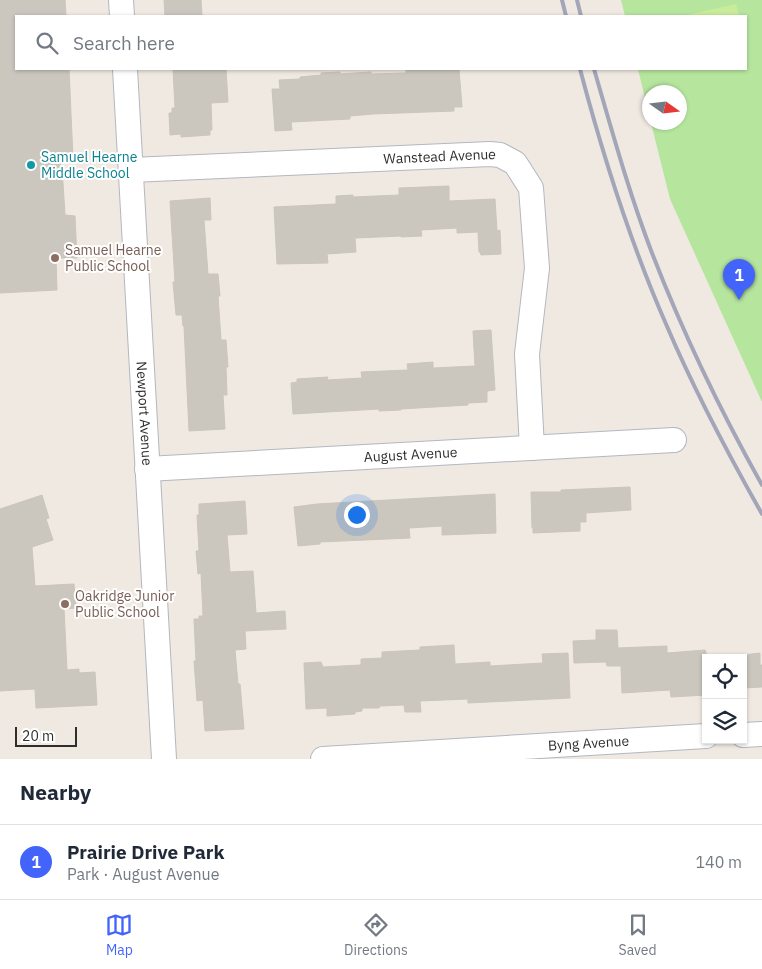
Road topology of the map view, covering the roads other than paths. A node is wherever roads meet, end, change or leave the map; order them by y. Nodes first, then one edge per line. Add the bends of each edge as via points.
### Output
1 (121, 0) edge
2 (122, 15) edge
3 (125, 70) edge
4 (131, 170) junction
5 (674, 440) dead end
6 (532, 448) junction
7 (147, 469) junction
8 (762, 734) edge
9 (747, 735) edge
10 (702, 736) edge
11 (164, 759) edge
12 (323, 759) edge

1 - 2 street
3 - 4 street, Newport Avenue
4 - 6 street, Wanstead Avenue via 490,154 515,163 531,188 537,268 527,354
4 - 7 street, Newport Avenue
5 - 6 street, August Avenue
6 - 7 street, August Avenue
7 - 11 street, Newport Avenue
8 - 9 street
10 - 12 street, Byng Avenue

